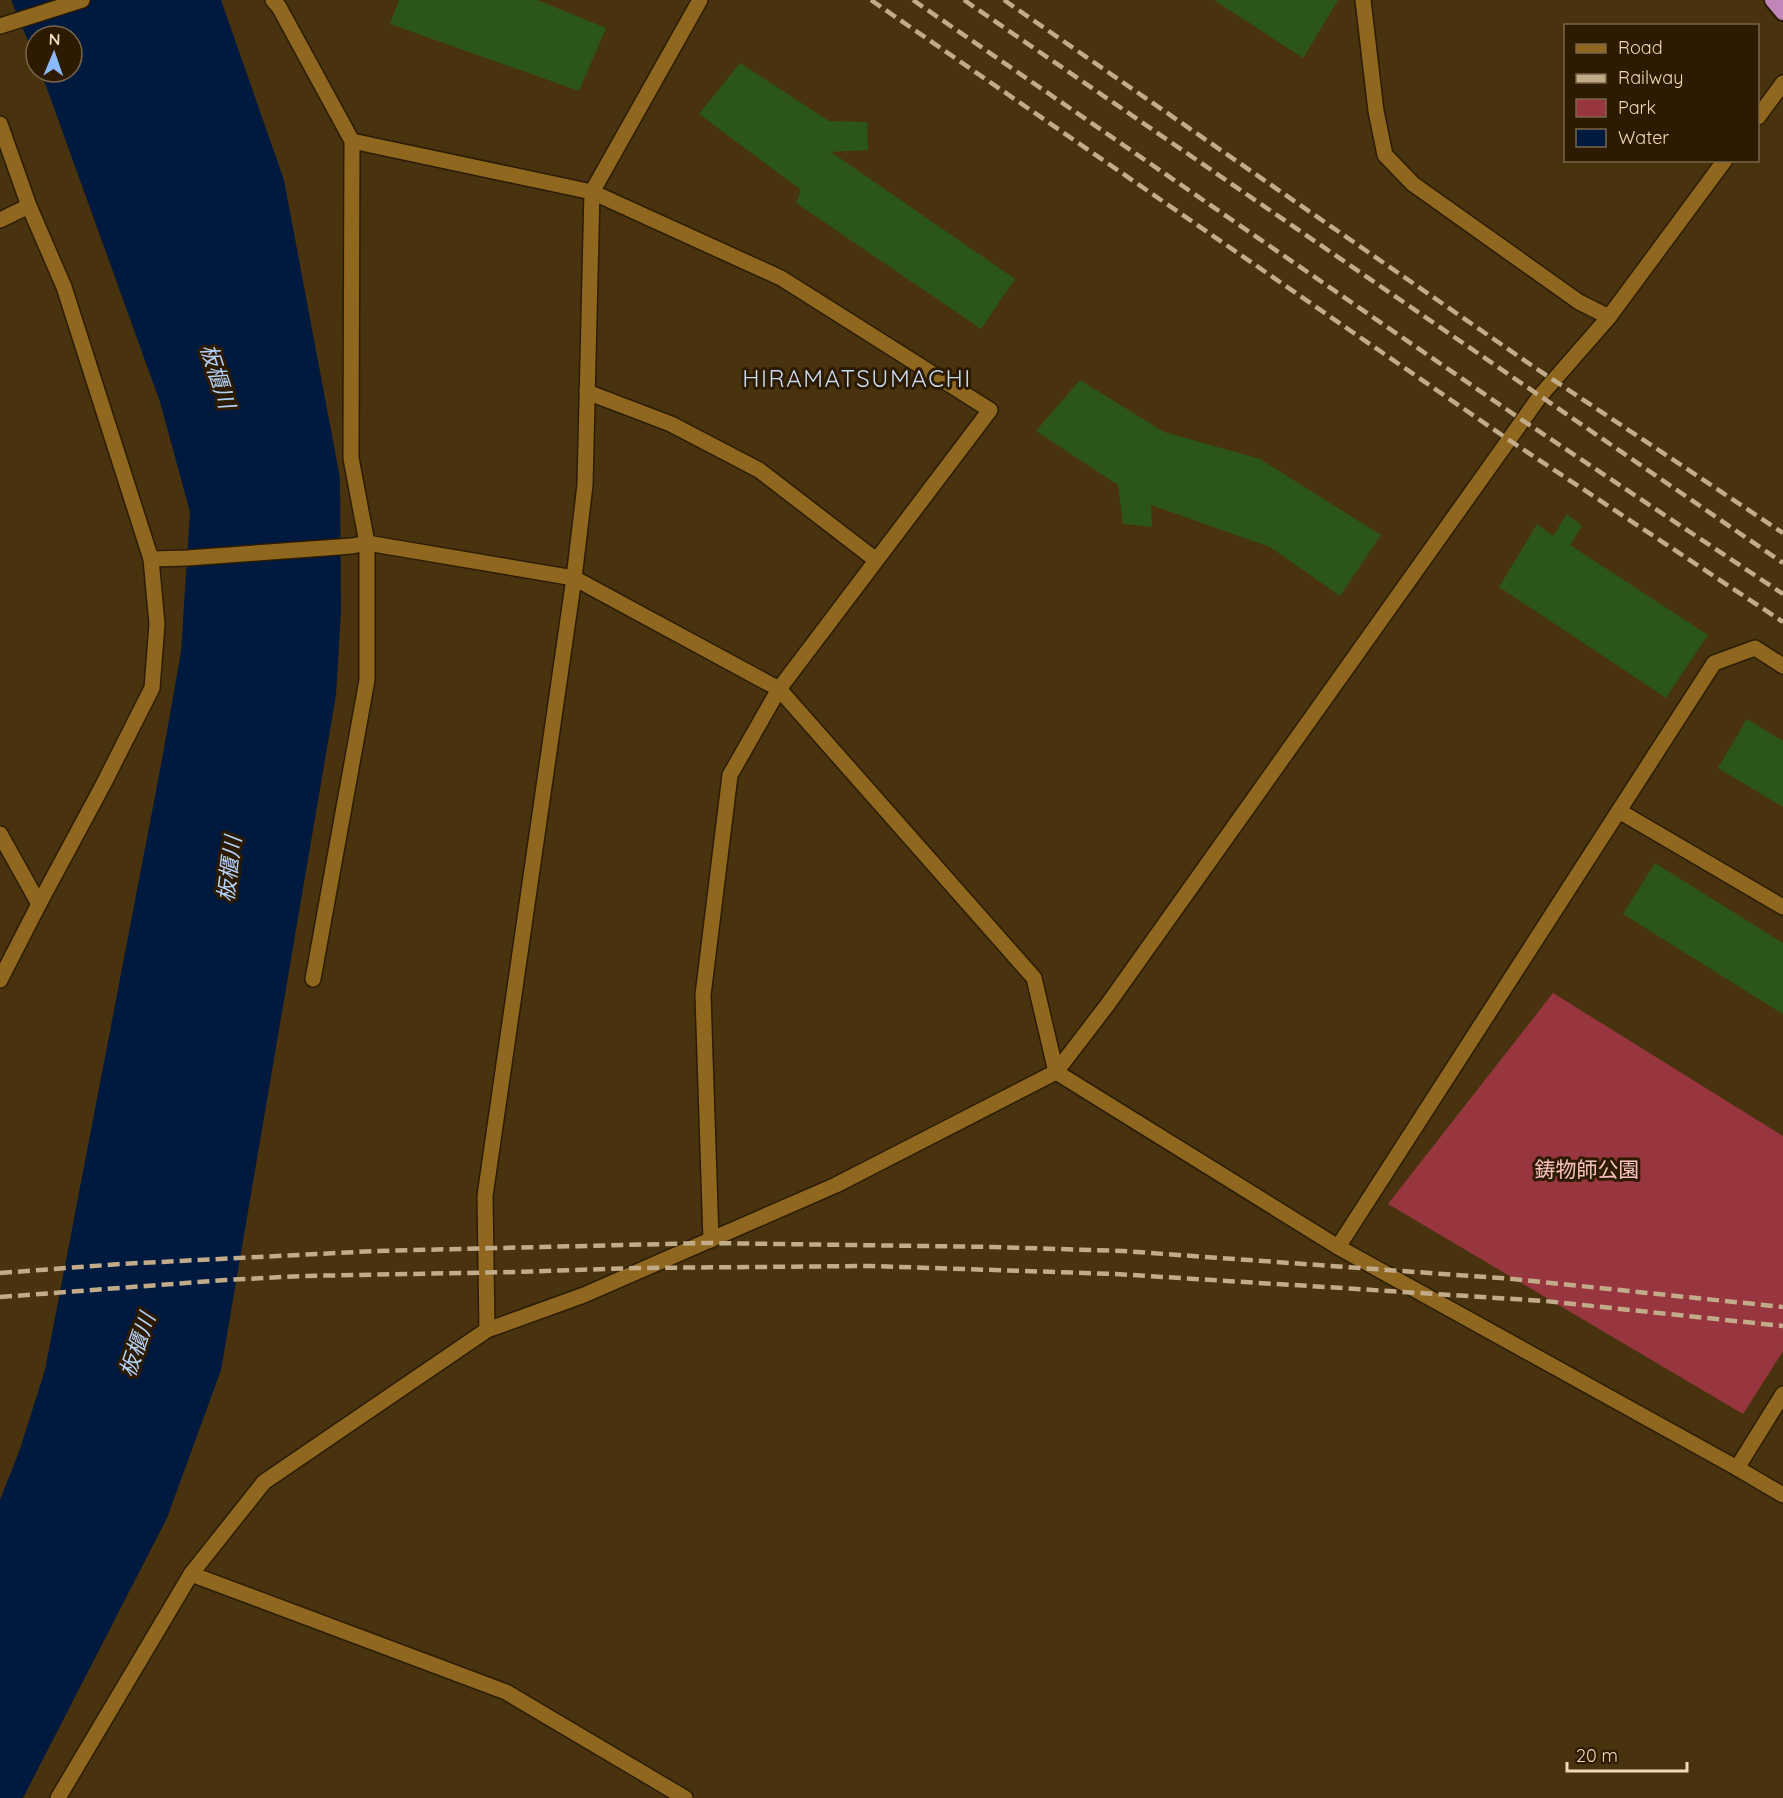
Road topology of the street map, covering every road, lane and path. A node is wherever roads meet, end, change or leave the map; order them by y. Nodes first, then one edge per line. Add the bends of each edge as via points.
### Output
1 (82, 0) edge
2 (273, 0) edge
3 (700, 0) edge
4 (1363, 0) edge
5 (1773, 0) edge
6 (1783, 12) edge
7 (5, 25) edge
8 (1782, 87) edge
9 (1759, 116) edge
10 (0, 124) edge
11 (352, 141) junction
12 (1724, 162) edge
13 (591, 192) junction
14 (29, 206) junction
15 (0, 220) edge
16 (1609, 317) junction
17 (587, 392) junction
18 (359, 545) junction
19 (151, 559) junction
20 (876, 560) junction
21 (574, 578) junction
22 (1783, 666) edge
23 (779, 690) junction
24 (1619, 811) junction
25 (0, 834) edge
26 (39, 904) junction
27 (1783, 907) edge
28 (313, 979) dead end
29 (0, 980) edge
30 (1056, 1072) junction
31 (711, 1240) junction
32 (1338, 1247) junction
33 (487, 1330) junction
34 (1783, 1394) edge
35 (1737, 1468) junction
36 (1783, 1495) edge
37 (191, 1574) junction
38 (58, 1798) edge
39 (685, 1798) edge

1 - 7 street
2 - 11 street
3 - 13 street
4 - 16 street via 1385,155 1413,184 1579,302
5 - 6 highway
8 - 9 street
10 - 14 street
11 - 13 street
11 - 18 street via 351,458
12 - 16 street
13 - 17 street
13 - 20 street via 781,278 990,410
14 - 15 street
14 - 19 street via 64,287
16 - 30 street via 1522,420
17 - 20 street via 671,424 759,470
17 - 21 street via 585,485
18 - 19 street
18 - 21 street
18 - 28 street via 367,680
19 - 26 street via 157,624 152,688
20 - 23 street
21 - 23 street
21 - 33 street via 485,1196
22 - 24 street via 1755,648 1714,663
23 - 30 street via 1034,978
23 - 31 street via 730,775 728,787 703,995
24 - 27 street
24 - 32 street
25 - 26 street
26 - 29 street
30 - 31 street via 836,1185
30 - 32 street
31 - 33 street via 584,1295
32 - 35 street
33 - 37 street via 264,1482
34 - 35 street
35 - 36 street
37 - 38 street
37 - 39 street via 506,1692

